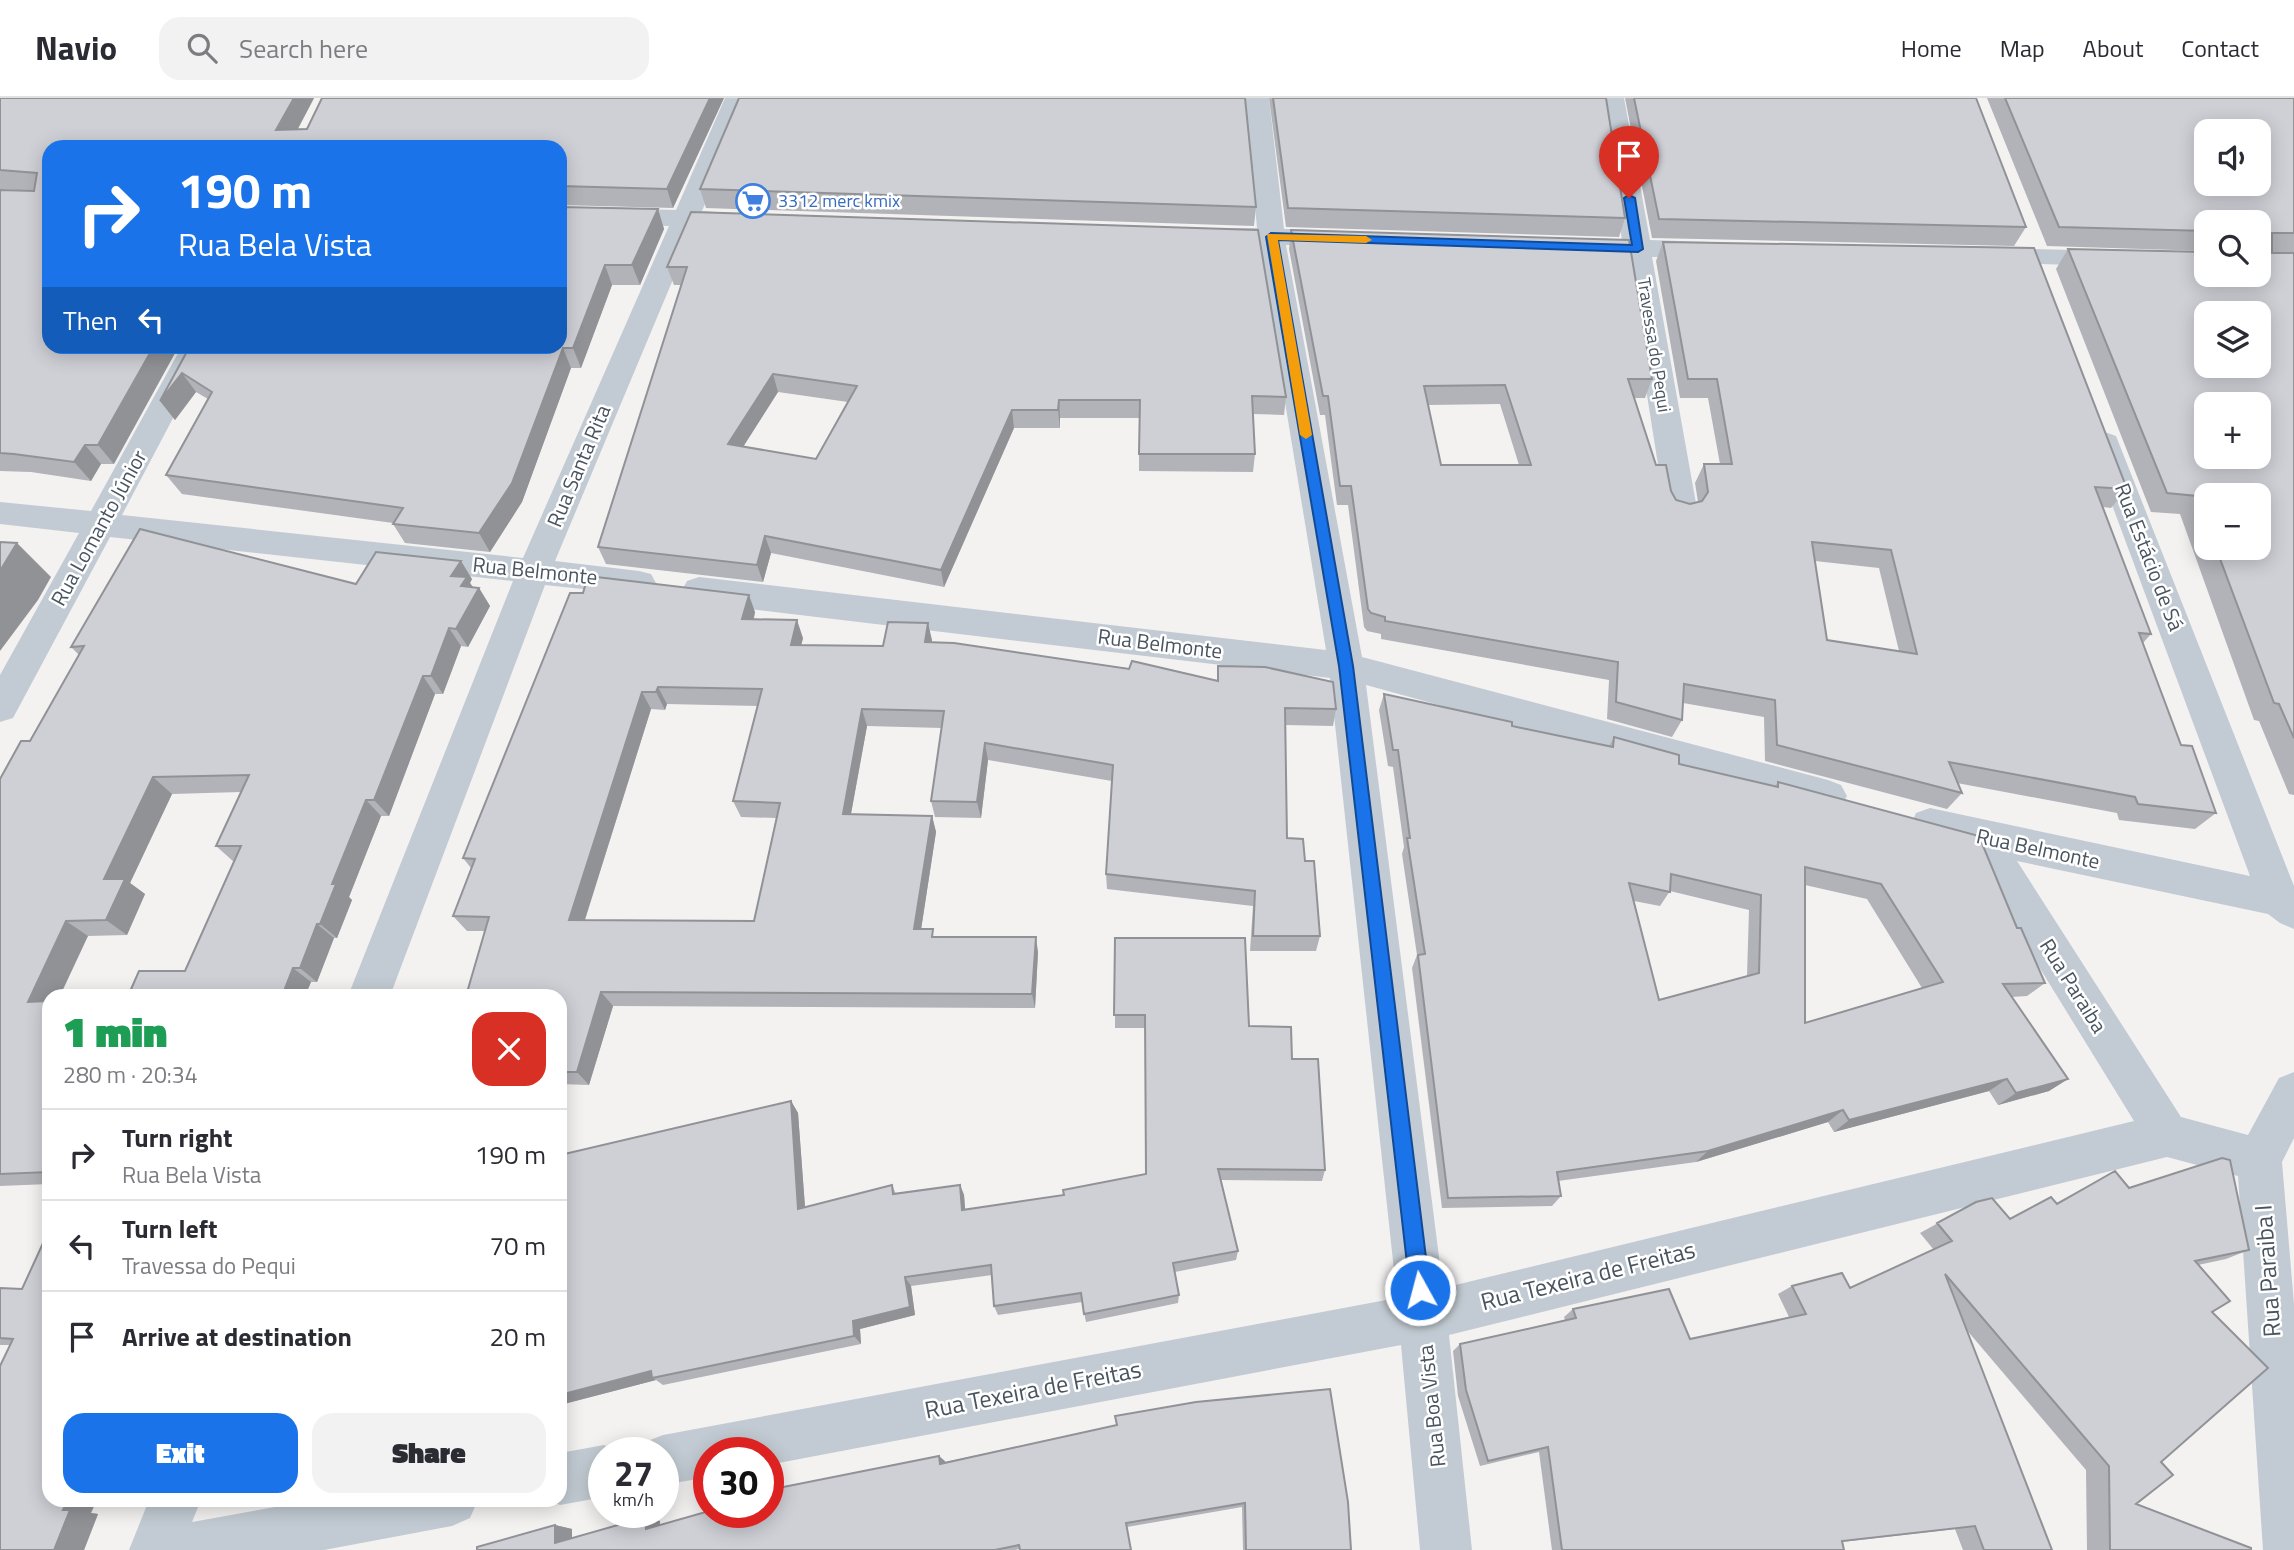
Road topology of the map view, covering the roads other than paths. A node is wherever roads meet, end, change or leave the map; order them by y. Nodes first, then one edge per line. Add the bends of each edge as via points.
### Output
1 (737, 98) edge
2 (1257, 98) edge
3 (1612, 98) edge
4 (567, 215) edge
5 (685, 219) junction
6 (769, 221) edge
7 (1188, 234) edge
8 (1271, 237) junction
9 (1366, 240) edge
10 (1556, 246) edge
11 (1638, 249) junction
12 (1734, 251) edge
13 (1953, 256) edge
14 (2194, 261) edge
15 (193, 354) edge
16 (2094, 411) edge
17 (1681, 509) edge
18 (0, 513) edge
19 (103, 524) junction
20 (534, 570) junction
21 (1346, 666) junction
22 (0, 708) edge
23 (1859, 804) edge
24 (1899, 815) edge
25 (1980, 837) junction
26 (2286, 905) edge
27 (372, 989) edge
28 (2294, 1093) edge
29 (2167, 1135) junction
30 (2259, 1160) junction
31 (1423, 1317) junction
32 (679, 1457) edge
33 (588, 1474) edge
34 (567, 1478) edge
35 (172, 1507) edge
36 (415, 1507) edge
37 (155, 1550) edge
38 (185, 1550) edge
39 (1446, 1550) edge
40 (2289, 1550) edge

1 - 5 street, Rua Santa Rita
2 - 8 street, Rua Boa Vista
3 - 11 street, Travessa do Pequi
4 - 5 street
5 - 6 street
5 - 20 street, Rua Santa Rita
7 - 8 street
8 - 9 street
8 - 21 street, Rua Boa Vista
10 - 11 street
11 - 12 street
11 - 17 street, Travessa do Pequi
13 - 14 street
15 - 19 street, Rua Lomanto Júnior
16 - 26 street, Rua Estácio de Sá
18 - 19 street, Rua Belmonte
19 - 20 street, Rua Belmonte
19 - 22 street, Rua Lomanto Júnior
20 - 21 street, Rua Belmonte
20 - 27 street, Rua Santa Rita
21 - 23 street, Rua Belmonte
21 - 31 street, Rua Boa Vista
24 - 25 street, Rua Belmonte
25 - 26 street, Rua Belmonte
25 - 29 street, Rua Paraiba
28 - 30 street
29 - 30 street, Rua Texeira de Freitas
29 - 31 street, Rua Texeira de Freitas
30 - 40 street, Rua Paraiba I
31 - 32 street, Rua Texeira de Freitas
31 - 39 street, Rua Boa Vista
33 - 34 street
35 - 37 street
36 - 38 street

